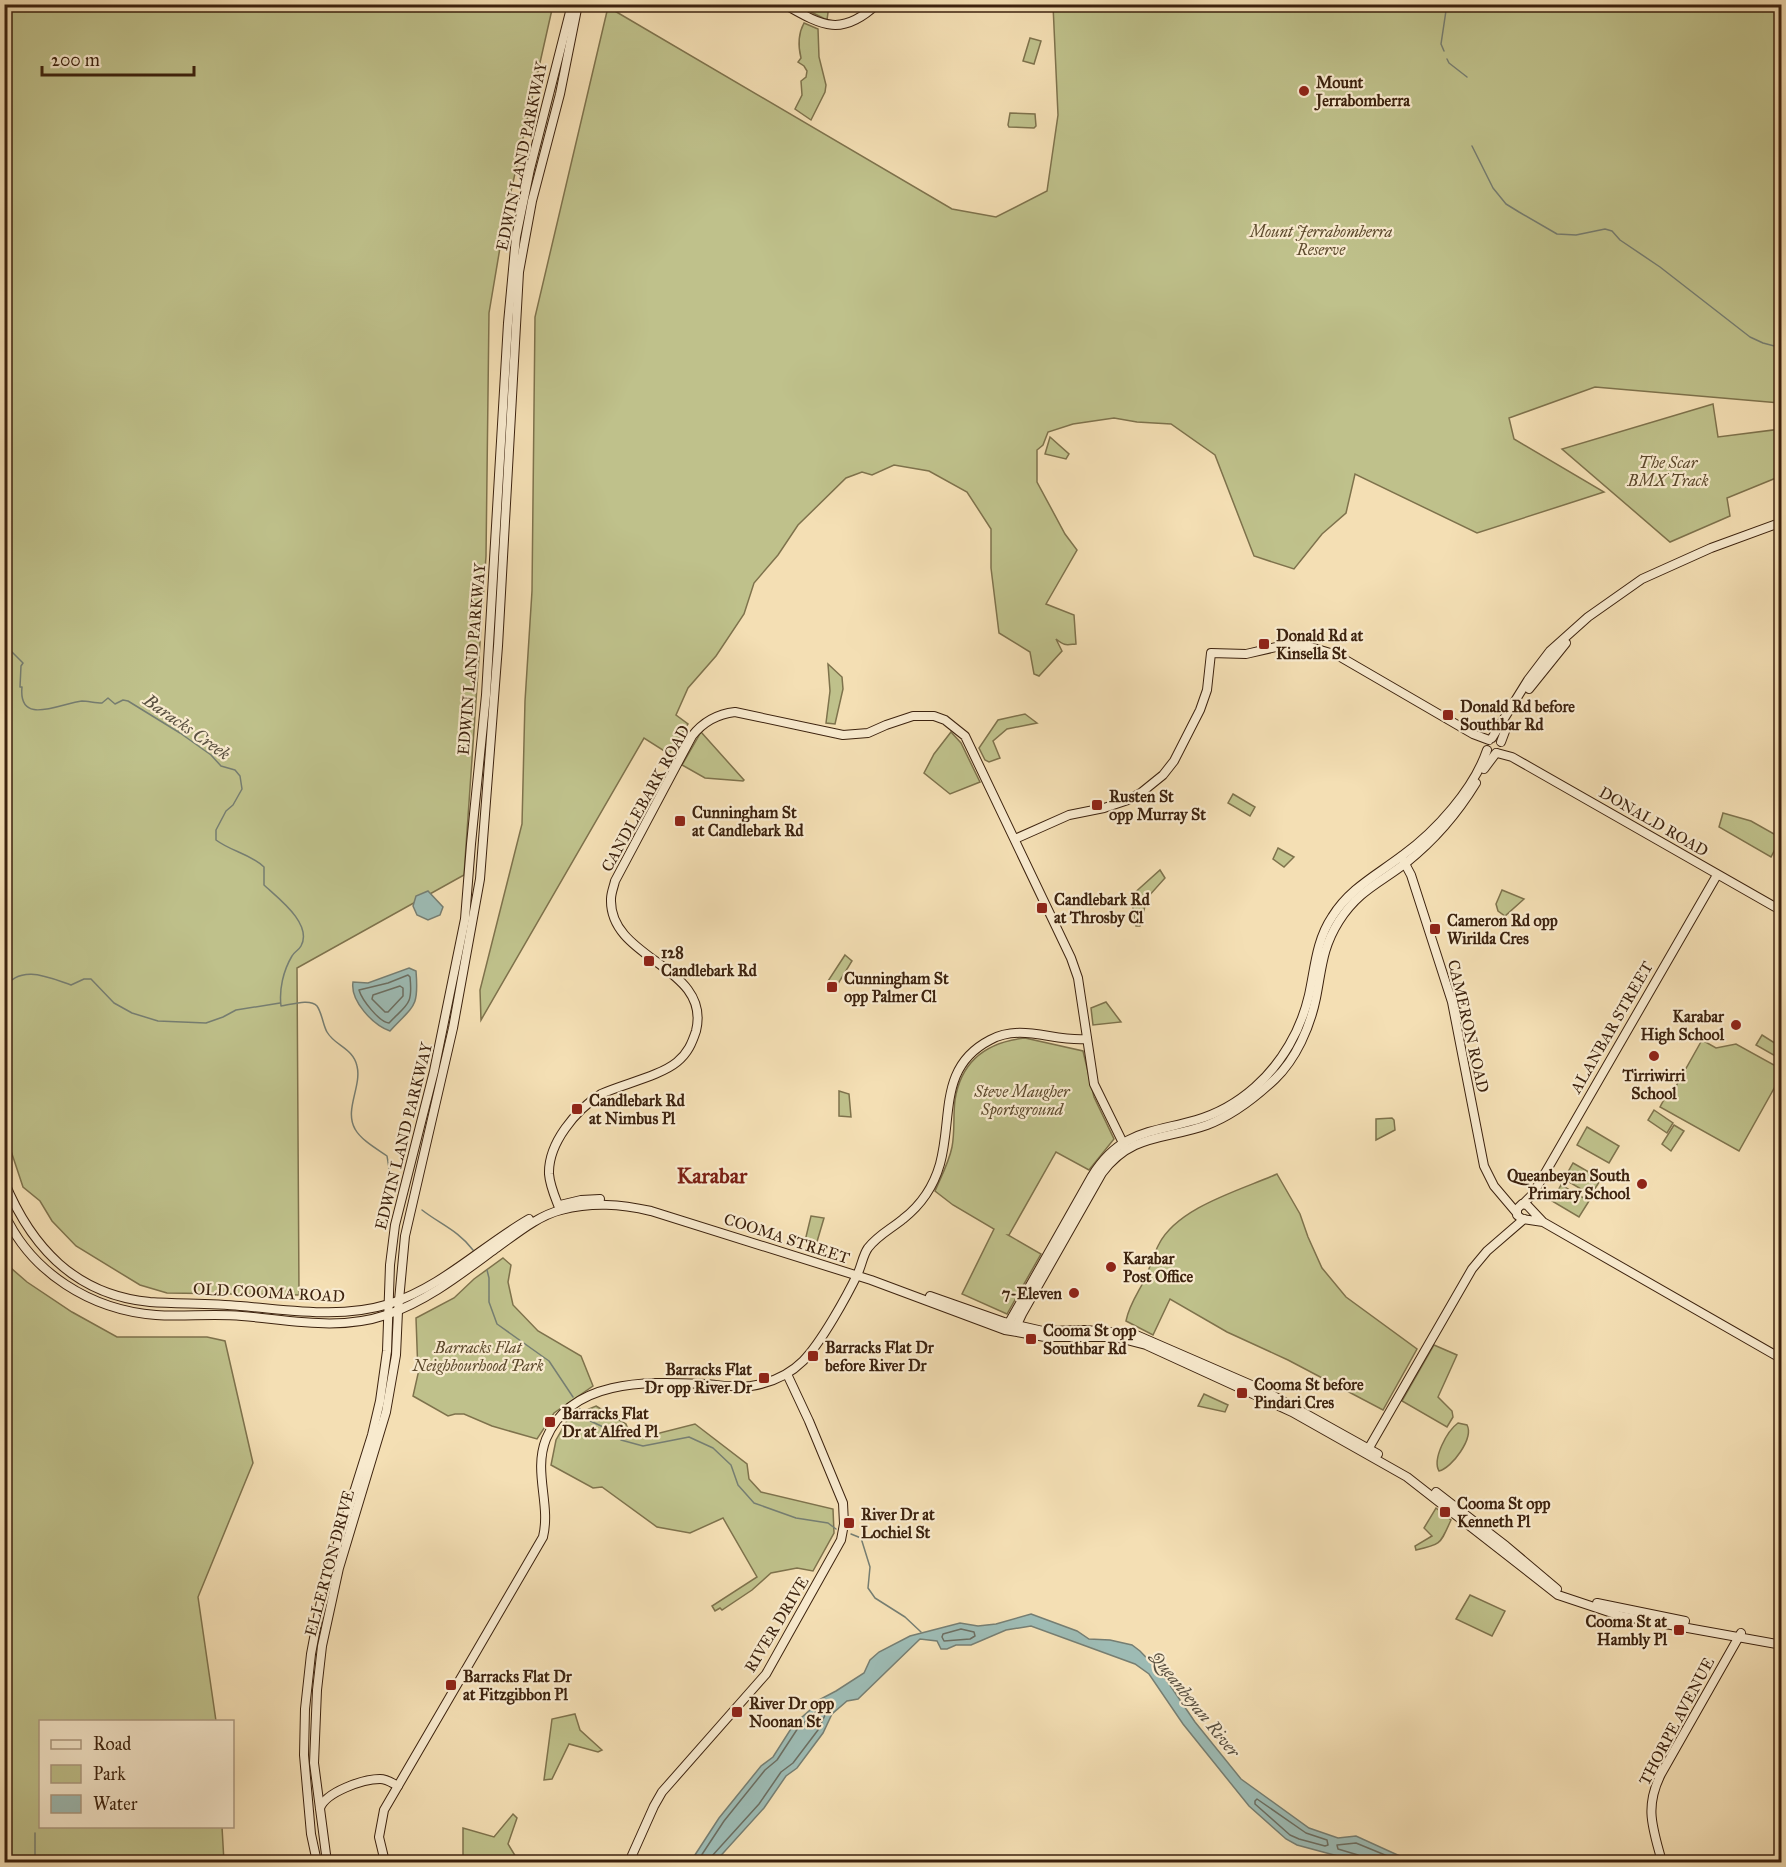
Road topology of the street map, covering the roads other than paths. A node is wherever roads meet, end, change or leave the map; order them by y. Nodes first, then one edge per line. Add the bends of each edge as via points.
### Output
1 (572, 4) edge
2 (578, 4) edge
3 (784, 4) edge
4 (877, 4) edge
5 (1782, 522) edge
6 (1494, 746) junction
7 (1015, 839) junction
8 (1403, 860) junction
9 (1717, 875) junction
10 (1782, 911) edge
11 (1087, 1039) junction
12 (1124, 1146) junction
13 (4, 1181) edge
14 (559, 1208) junction
15 (1524, 1211) junction
16 (4, 1213) edge
17 (478, 1257) junction
18 (857, 1275) junction
19 (398, 1300) junction
20 (388, 1304) junction
21 (393, 1312) junction
22 (1011, 1328) junction
23 (1782, 1359) edge
24 (786, 1374) junction
25 (1367, 1451) junction
26 (1426, 1488) junction
27 (1474, 1521) junction
28 (1492, 1544) junction
29 (1519, 1558) junction
30 (1740, 1634) junction
31 (1782, 1640) edge
32 (1782, 1646) edge
33 (398, 1786) junction
34 (307, 1791) junction
35 (334, 1791) junction
36 (317, 1792) junction
37 (308, 1804) junction
38 (319, 1811) junction
39 (311, 1863) edge
40 (316, 1863) edge
41 (327, 1863) edge
42 (385, 1863) edge
43 (629, 1863) edge
44 (1662, 1863) edge

1 - 20 main road, EDWIN LAND PARKWAY via 516,237 486,695 465,919 439,1051 395,1225
2 - 19 main road, EDWIN LAND PARKWAY via 519,272 498,646 480,879 451,1037 409,1213
3 - 4 main road via 816,22 833,25 862,18
5 - 6 main road via 1642,579 1588,617 1533,683
6 - 7 main road, DONALD ROAD via 1322,650 1284,645 1246,654 1211,653 1208,690 1174,761 1163,775 1128,800 1069,815
6 - 8 main road via 1449,823 1424,848
6 - 9 main road, DONALD ROAD
7 - 11 main road, CANDLEBARK ROAD via 1078,978
7 - 14 main road, CANDLEBARK ROAD via 965,736 934,716 913,716 868,734 843,735 735,712 717,716 700,727 615,881 611,899 620,928 693,996 698,1014 692,1043 671,1066 601,1094 572,1122 554,1149 550,1167 550,1183
8 - 12 main road via 1362,892 1338,922 1326,945 1306,1029 1276,1078 1216,1121
8 - 15 main road, CAMERON ROAD via 1452,1002 1484,1166 1507,1201
9 - 10 main road, DONALD ROAD
9 - 15 main road, ALANBAR STREET
11 - 12 main road, CANDLEBARK ROAD via 1098,1094
11 - 18 main road via 1011,1033 983,1044 964,1060 952,1084 943,1152 929,1190 915,1209 871,1244
12 - 22 main road via 1102,1173
13 - 20 main road, OLD COOMA ROAD via 27,1228 50,1256 84,1281 110,1293 150,1302 315,1313 359,1311
14 - 17 main road, OLD COOMA ROAD
14 - 18 main road, COOMA STREET via 624,1205
15 - 23 main road
15 - 25 main road, ALANBAR STREET via 1472,1269
16 - 21 main road, OLD COOMA ROAD via 22,1244 49,1273 113,1308 158,1315 226,1315 317,1324 359,1321
17 - 19 main road, OLD COOMA ROAD
17 - 21 main road, OLD COOMA ROAD via 433,1293
18 - 22 main road, COOMA STREET via 924,1294
18 - 24 main road via 811,1352
19 - 20 main road, OLD COOMA ROAD
19 - 21 main road, EDWIN LAND PARKWAY
20 - 21 main road, EDWIN LAND PARKWAY
21 - 34 main road, ELLERTON DRIVE via 378,1410 329,1567 313,1637 305,1708
21 - 36 main road, ELLERTON DRIVE via 396,1355 386,1412 325,1629 314,1734
22 - 25 main road, COOMA STREET via 1045,1337 1134,1334 1263,1390
24 - 33 main road via 745,1387 618,1386 586,1396 563,1413 550,1432 541,1457 546,1520 541,1542
24 - 43 main road, RIVER DRIVE via 843,1503 841,1540 766,1674 662,1792
25 - 26 main road, COOMA STREET via 1406,1470
26 - 27 main road, COOMA STREET
26 - 28 main road, COOMA STREET
27 - 28 main road via 1490,1536
27 - 29 main road, COOMA STREET
28 - 29 main road
28 - 30 main road, COOMA STREET via 1565,1598 1622,1616
29 - 30 main road, COOMA STREET via 1570,1596
30 - 31 main road, COOMA STREET
30 - 32 main road, COOMA STREET
30 - 44 main road, THORPE AVENUE via 1653,1792 1650,1820
33 - 35 main road via 377,1779
33 - 42 main road via 381,1819 380,1849
34 - 37 main road, ELLERTON DRIVE
34 - 39 main road via 303,1810
35 - 36 main road
35 - 38 main road
36 - 37 main road
36 - 38 main road, ELLERTON DRIVE
37 - 40 main road, ELLERTON DRIVE
38 - 41 main road, ELLERTON DRIVE

